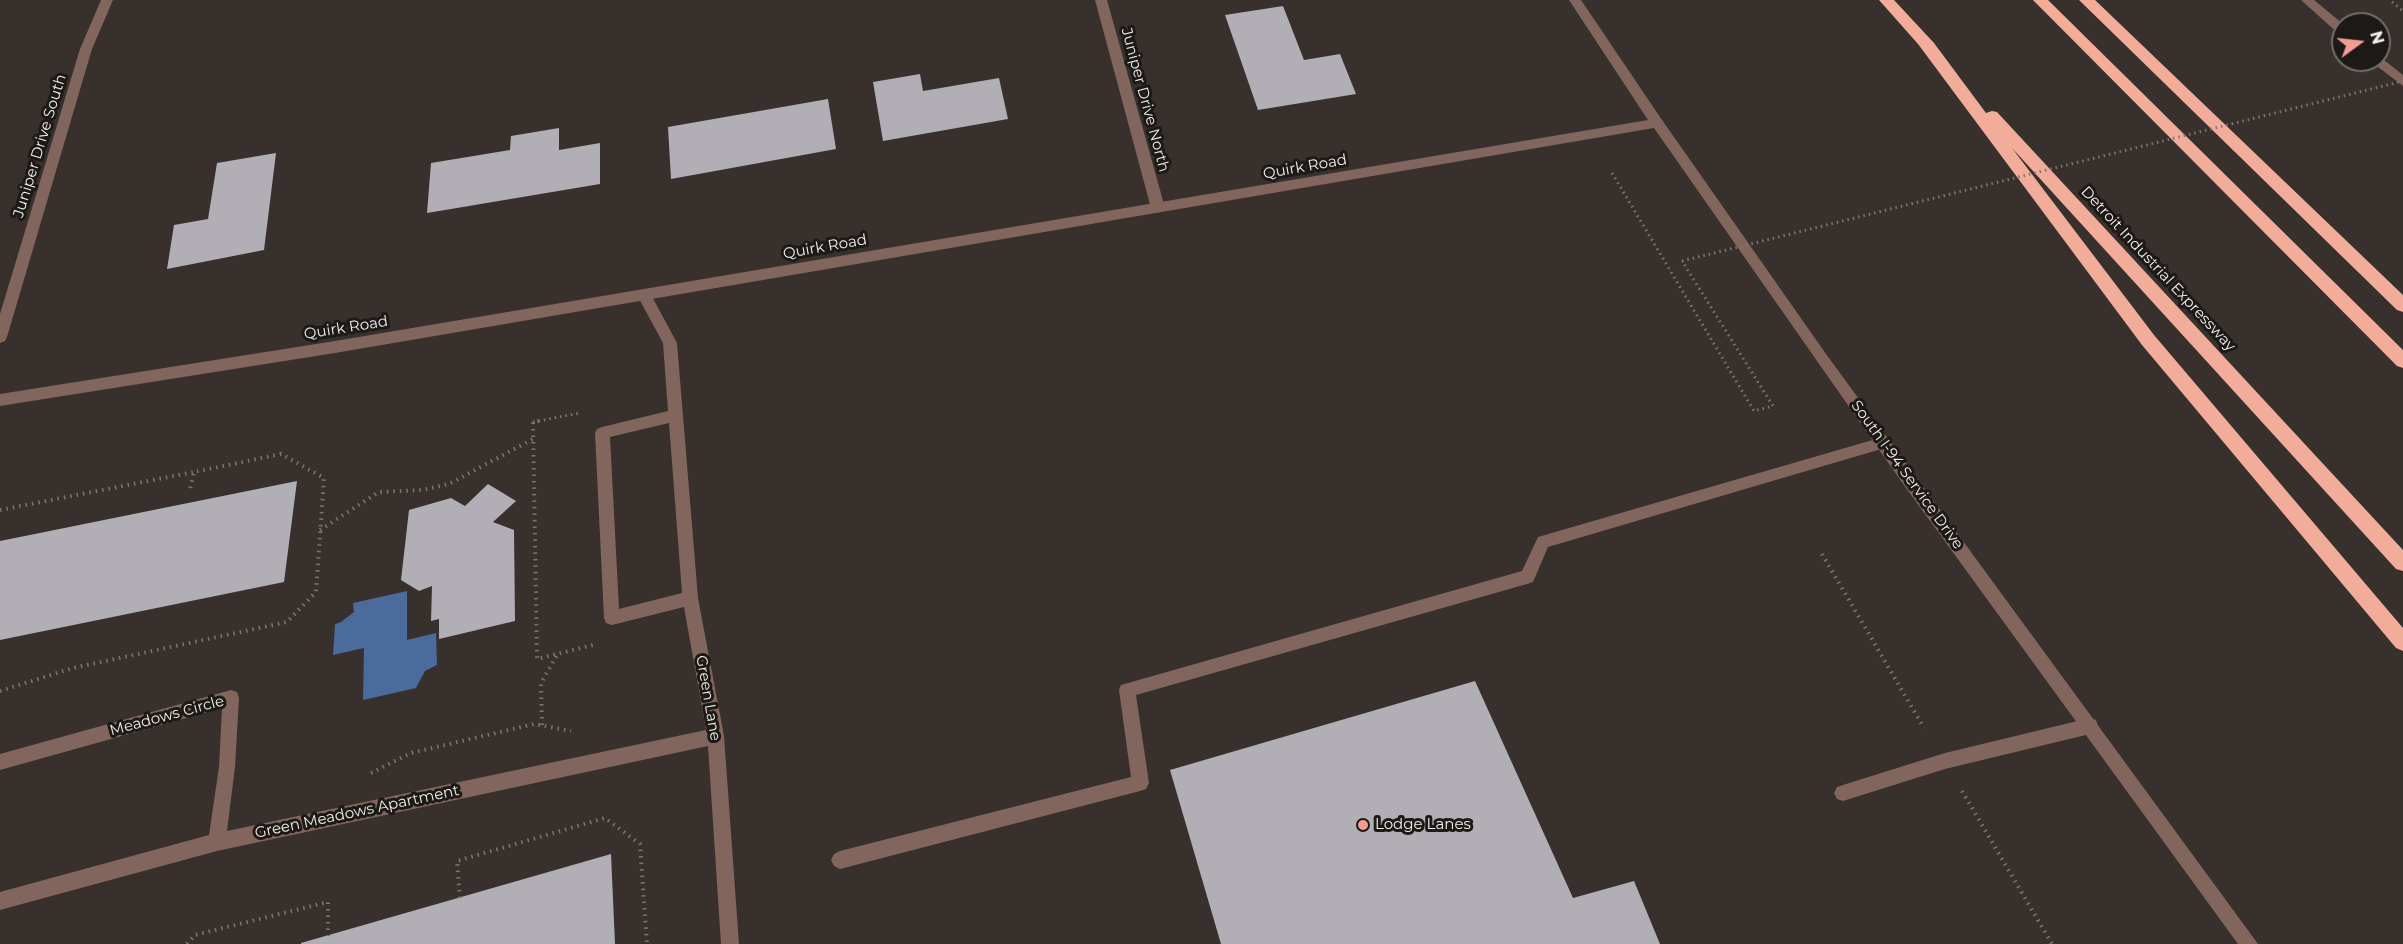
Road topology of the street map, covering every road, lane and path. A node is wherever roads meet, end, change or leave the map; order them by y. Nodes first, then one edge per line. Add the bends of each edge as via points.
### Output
1 (107, 0) edge
2 (1101, 0) edge
3 (1575, 0) edge
4 (1886, 0) edge
5 (2040, 0) edge
6 (2086, 0) edge
7 (2307, 0) edge
8 (2392, 2) dead end
9 (2403, 11) edge
10 (2331, 21) edge
11 (1922, 39) junction
12 (2391, 72) edge
13 (2403, 82) edge
14 (1656, 123) junction
15 (1612, 173) dead end
16 (1158, 208) junction
17 (644, 295) junction
18 (2403, 305) edge
19 (0, 337) edge
20 (2403, 361) edge
21 (0, 400) edge
22 (592, 411) dead end
23 (676, 415) junction
24 (533, 439) junction
25 (1883, 443) junction
26 (194, 472) junction
27 (190, 489) dead end
28 (0, 510) edge
29 (320, 531) junction
30 (1822, 554) dead end
31 (2403, 563) edge
32 (690, 598) junction
33 (602, 642) dead end
34 (2403, 642) edge
35 (557, 654) junction
36 (0, 691) edge
37 (542, 725) junction
38 (2090, 726) junction
39 (1924, 728) dead end
40 (579, 733) dead end
41 (716, 736) junction
42 (0, 762) edge
43 (362, 777) dead end
44 (1961, 790) dead end
45 (1843, 793) dead end
46 (217, 842) junction
47 (840, 860) dead end
48 (460, 898) dead end
49 (0, 901) edge
50 (328, 936) dead end
51 (187, 944) edge
52 (647, 944) edge
53 (730, 944) edge
54 (2052, 944) edge
55 (2249, 944) edge

1 - 19 street, Juniper Drive South via 86,49
2 - 16 street, Juniper Drive North
3 - 14 street, South I-94 Service Drive
4 - 11 highway, Detroit Industrial Expressway
5 - 20 highway
6 - 18 highway
7 - 10 street
8 - 9 path
11 - 31 highway, Detroit Industrial Expressway
11 - 34 highway via 2148,340
12 - 13 street
13 - 15 path, bridge via 1682,261 1773,406 1754,411
14 - 16 street, Quirk Road
14 - 25 street, South I-94 Service Drive
16 - 17 street, Quirk Road
17 - 21 street, Quirk Road
17 - 23 street via 670,343
22 - 24 path via 533,422
23 - 32 street, Green Lane
23 - 32 street via 602,433 612,618
24 - 29 path via 449,484 379,492
24 - 35 path via 537,659
25 - 38 street, South I-94 Service Drive
25 - 47 street via 1544,542 1527,577 1127,690 1140,783
26 - 27 path
26 - 28 path
26 - 29 path via 281,454 324,478
29 - 36 path via 316,592 286,622 73,668
30 - 39 path
32 - 41 street, Green Lane
33 - 35 path
35 - 37 path via 541,683
37 - 40 path
37 - 43 path via 411,753
38 - 45 street via 1945,761
38 - 55 street, South I-94 Service Drive
41 - 46 street, Green Meadows Apartment
41 - 53 street, Green Lane
42 - 46 street, Meadows Circle via 231,698
44 - 54 path
46 - 49 street, Green Meadows Apartment
48 - 52 path via 458,861 605,818 640,844
50 - 51 path via 328,902 195,935

